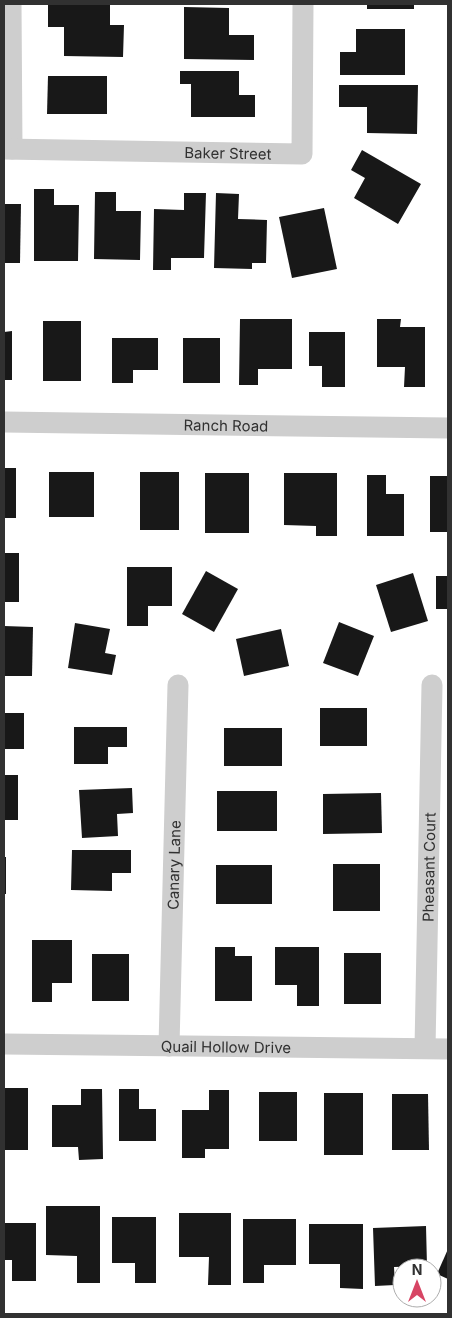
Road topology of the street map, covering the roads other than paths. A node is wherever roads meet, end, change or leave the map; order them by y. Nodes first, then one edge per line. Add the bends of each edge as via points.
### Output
1 (11, 4) edge
2 (303, 4) edge
3 (8, 149) edge
4 (4, 422) edge
5 (448, 428) edge
6 (178, 685) dead end
7 (432, 685) dead end
8 (4, 1044) edge
9 (169, 1046) junction
10 (424, 1048) junction
11 (448, 1049) edge

1 - 3 street
2 - 3 street, Baker Street via 302,154
4 - 5 street, Ranch Road
6 - 9 street, Canary Lane
7 - 10 street, Pheasant Court
8 - 9 street, Quail Hollow Drive
9 - 10 street, Quail Hollow Drive
10 - 11 street, Quail Hollow Drive

